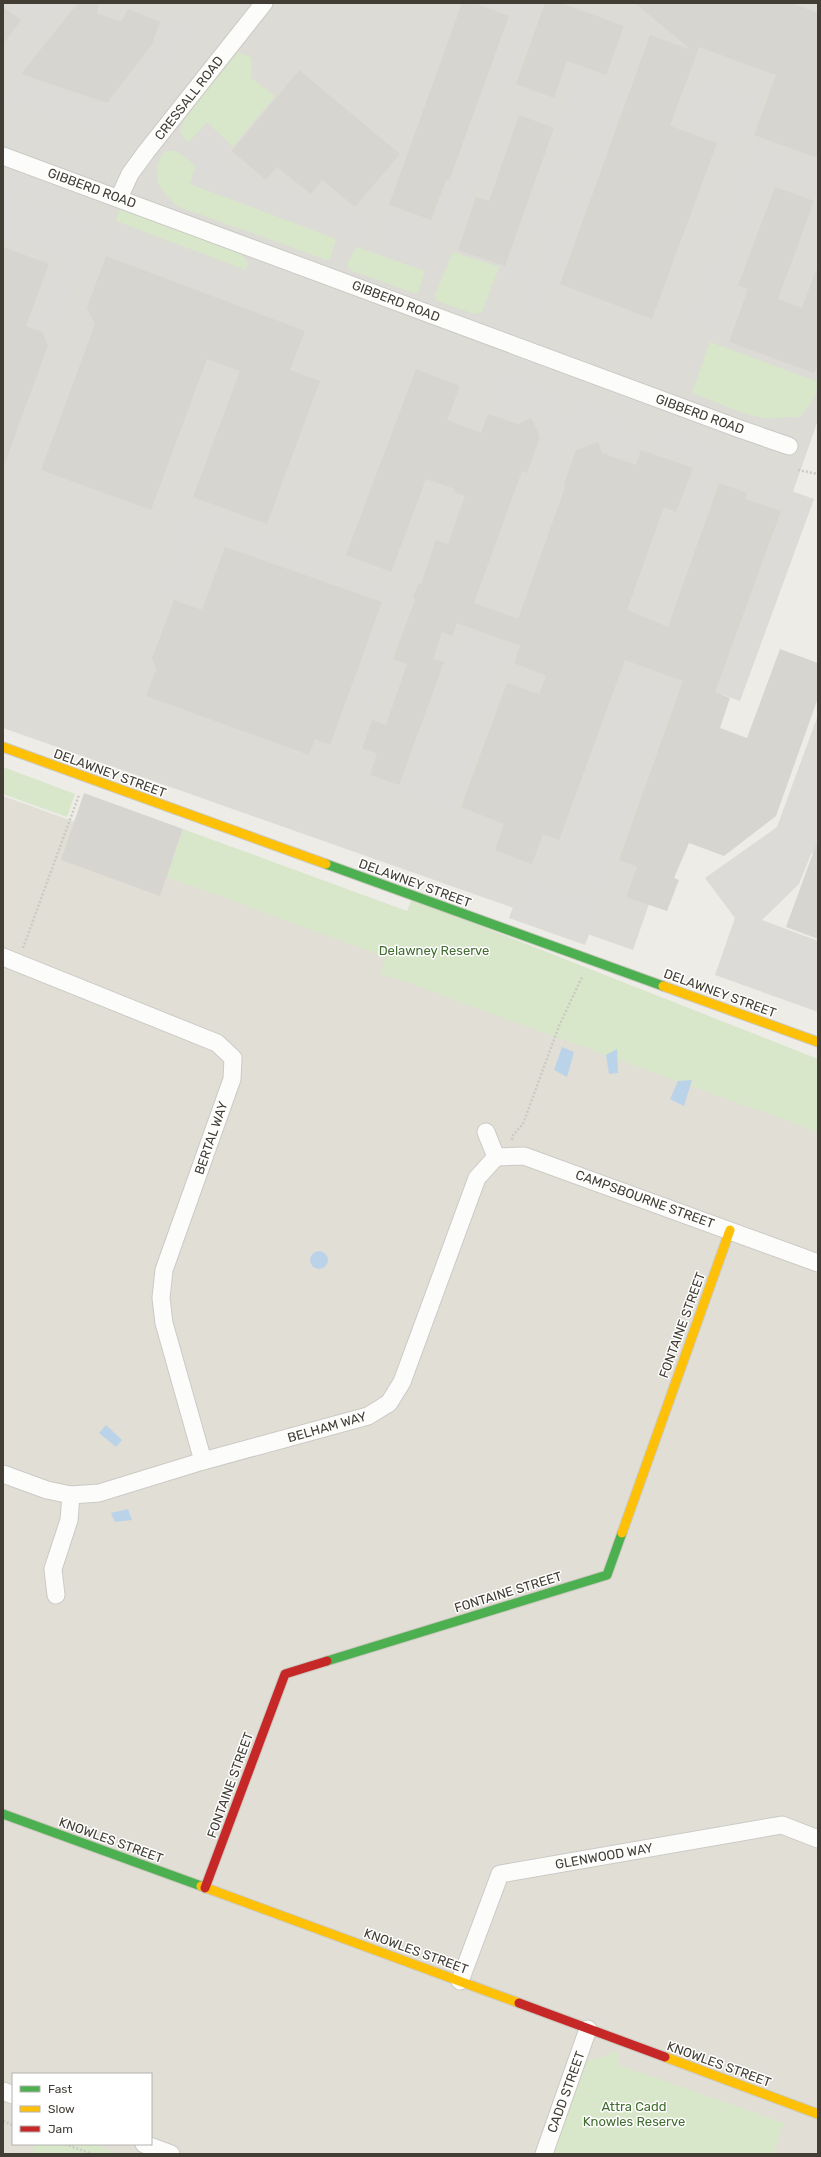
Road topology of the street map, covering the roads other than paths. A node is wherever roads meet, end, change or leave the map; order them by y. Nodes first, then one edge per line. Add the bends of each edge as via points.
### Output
1 (264, 3) edge
2 (3, 156) edge
3 (119, 198) junction
4 (789, 446) dead end
5 (3, 747) edge
6 (10, 960) edge
7 (818, 1042) edge
8 (486, 1132) dead end
9 (502, 1157) junction
10 (730, 1230) junction
11 (818, 1263) edge
12 (203, 1461) junction
13 (3, 1474) edge
14 (71, 1495) junction
15 (56, 1595) dead end
16 (3, 1814) edge
17 (818, 1838) edge
18 (206, 1888) junction
19 (460, 1980) junction
20 (588, 2030) junction
21 (818, 2114) edge
22 (147, 2145) edge
23 (171, 2154) edge
24 (544, 2154) edge

1 - 3 street, CRESSALL ROAD via 146,152 130,174
2 - 3 street, GIBBERD ROAD
3 - 4 street, GIBBERD ROAD
5 - 7 street, DELAWNEY STREET
6 - 12 street, BERTAL WAY via 217,1043 233,1058 232,1079 164,1270 161,1298 164,1323
8 - 9 street
9 - 10 street, CAMPSBOURNE STREET via 524,1156
9 - 12 street, BELHAM WAY via 477,1178 402,1382 389,1403 368,1416
10 - 11 street, CAMPSBOURNE STREET
10 - 18 street, FONTAINE STREET via 607,1575 286,1674
12 - 14 street, BELHAM WAY via 99,1493
13 - 14 street, BELHAM WAY via 47,1490
14 - 15 street via 69,1520 53,1569
16 - 18 street, KNOWLES STREET
17 - 19 street, GLENWOOD WAY via 782,1826 500,1874
18 - 19 street, KNOWLES STREET
19 - 20 street, KNOWLES STREET
20 - 21 street, KNOWLES STREET
20 - 24 street, CADD STREET
22 - 23 street

